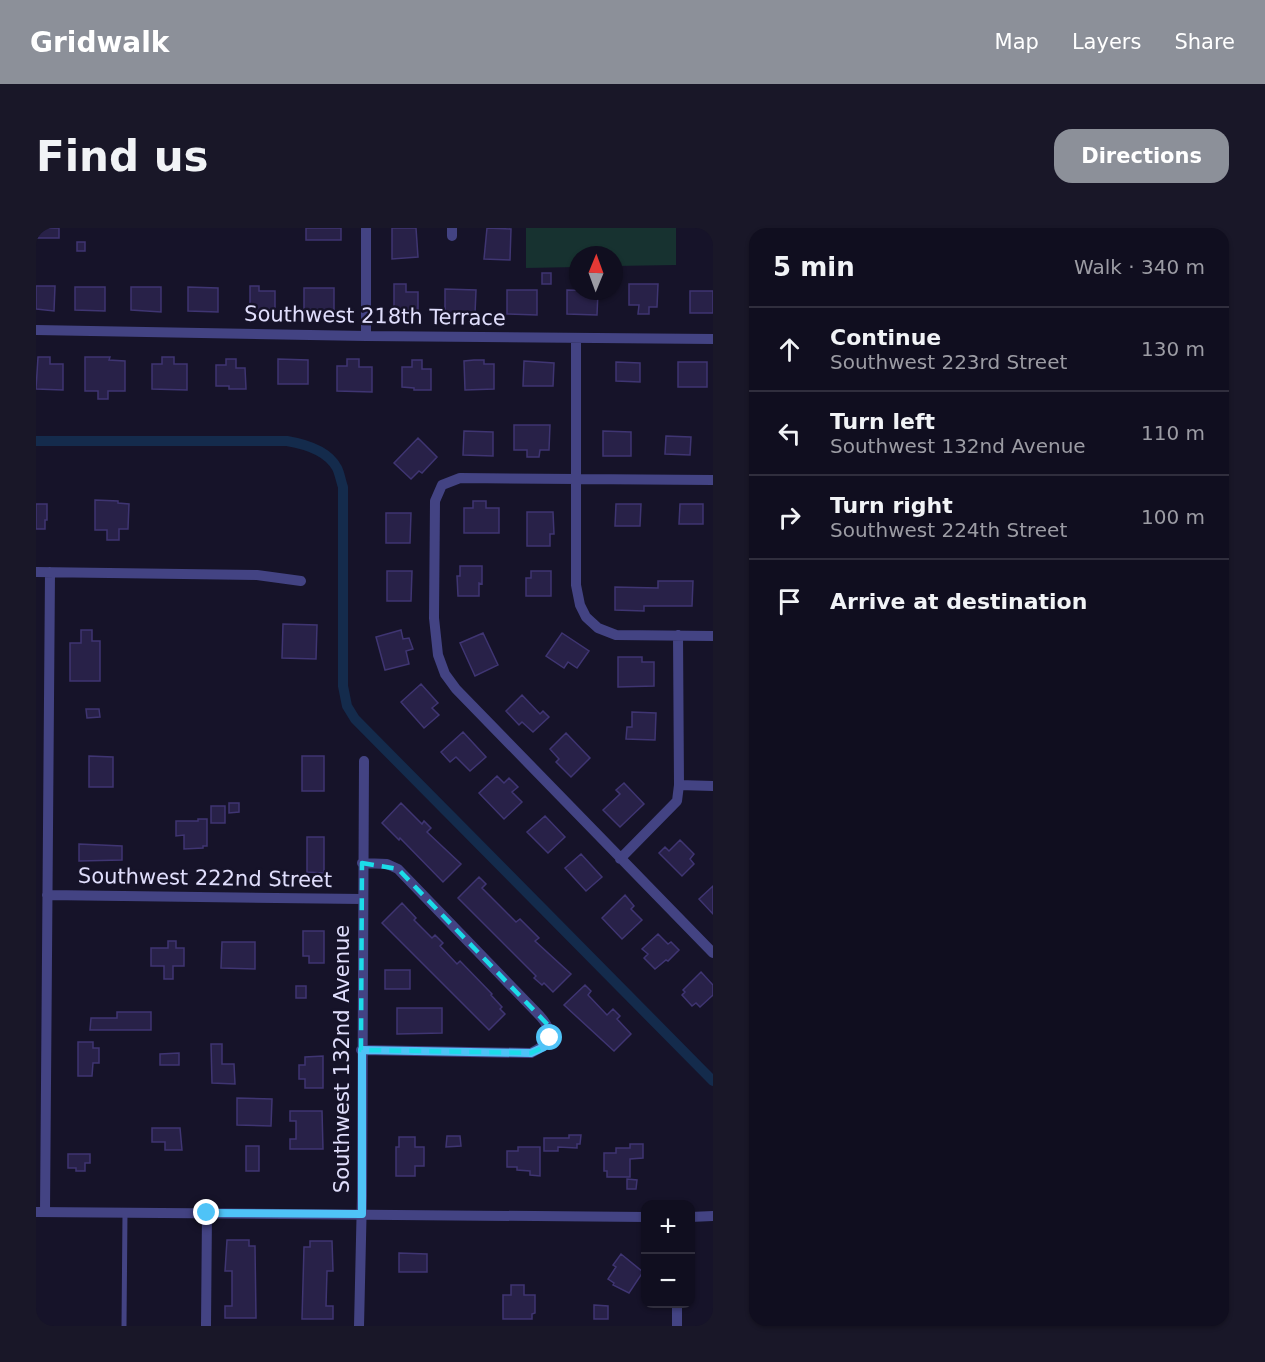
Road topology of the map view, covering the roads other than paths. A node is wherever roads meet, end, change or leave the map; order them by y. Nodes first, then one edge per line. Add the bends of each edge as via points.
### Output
1 (366, 228) edge
2 (36, 330) edge
3 (366, 336) junction
4 (576, 338) junction
5 (713, 339) edge
6 (576, 478) junction
7 (713, 480) edge
8 (36, 572) edge
9 (50, 572) junction
10 (301, 581) dead end
11 (678, 635) junction
12 (713, 636) edge
13 (364, 761) dead end
14 (679, 785) junction
15 (713, 786) edge
16 (621, 859) junction
17 (362, 863) junction
18 (47, 895) junction
19 (362, 899) junction
20 (713, 953) edge
21 (362, 1050) junction
22 (40, 1212) edge
23 (125, 1213) junction
24 (207, 1213) junction
25 (362, 1214) junction
26 (713, 1216) edge
27 (641, 1217) edge
28 (695, 1217) edge
29 (677, 1308) edge
30 (124, 1326) edge
31 (206, 1326) edge
32 (359, 1326) edge
33 (677, 1326) edge

1 - 3 street
2 - 3 street, Southwest 218th Terrace
3 - 4 street, Southwest 218th Terrace
4 - 5 street, Southwest 218th Terrace
4 - 6 street
6 - 7 street
6 - 11 street via 576,585 586,617 616,635
6 - 16 street via 460,478 442,485 435,501 434,618 438,655 456,689
8 - 9 street
9 - 10 street via 258,575
9 - 18 street
11 - 12 street
11 - 14 street
13 - 17 street, Southwest 132nd Avenue
14 - 15 street
14 - 16 street via 677,801
16 - 20 street
17 - 19 street, Southwest 132nd Avenue
17 - 21 street via 387,864 398,869 549,1026 550,1038 544,1047 531,1053
18 - 19 street, Southwest 222nd Street
18 - 22 street
19 - 21 street, Southwest 132nd Avenue
21 - 25 street, Southwest 132nd Avenue
22 - 23 street
23 - 24 street
23 - 30 lane
24 - 25 street
24 - 31 street
25 - 27 street
25 - 32 street, Southwest 132nd Avenue
26 - 28 street
29 - 33 street

